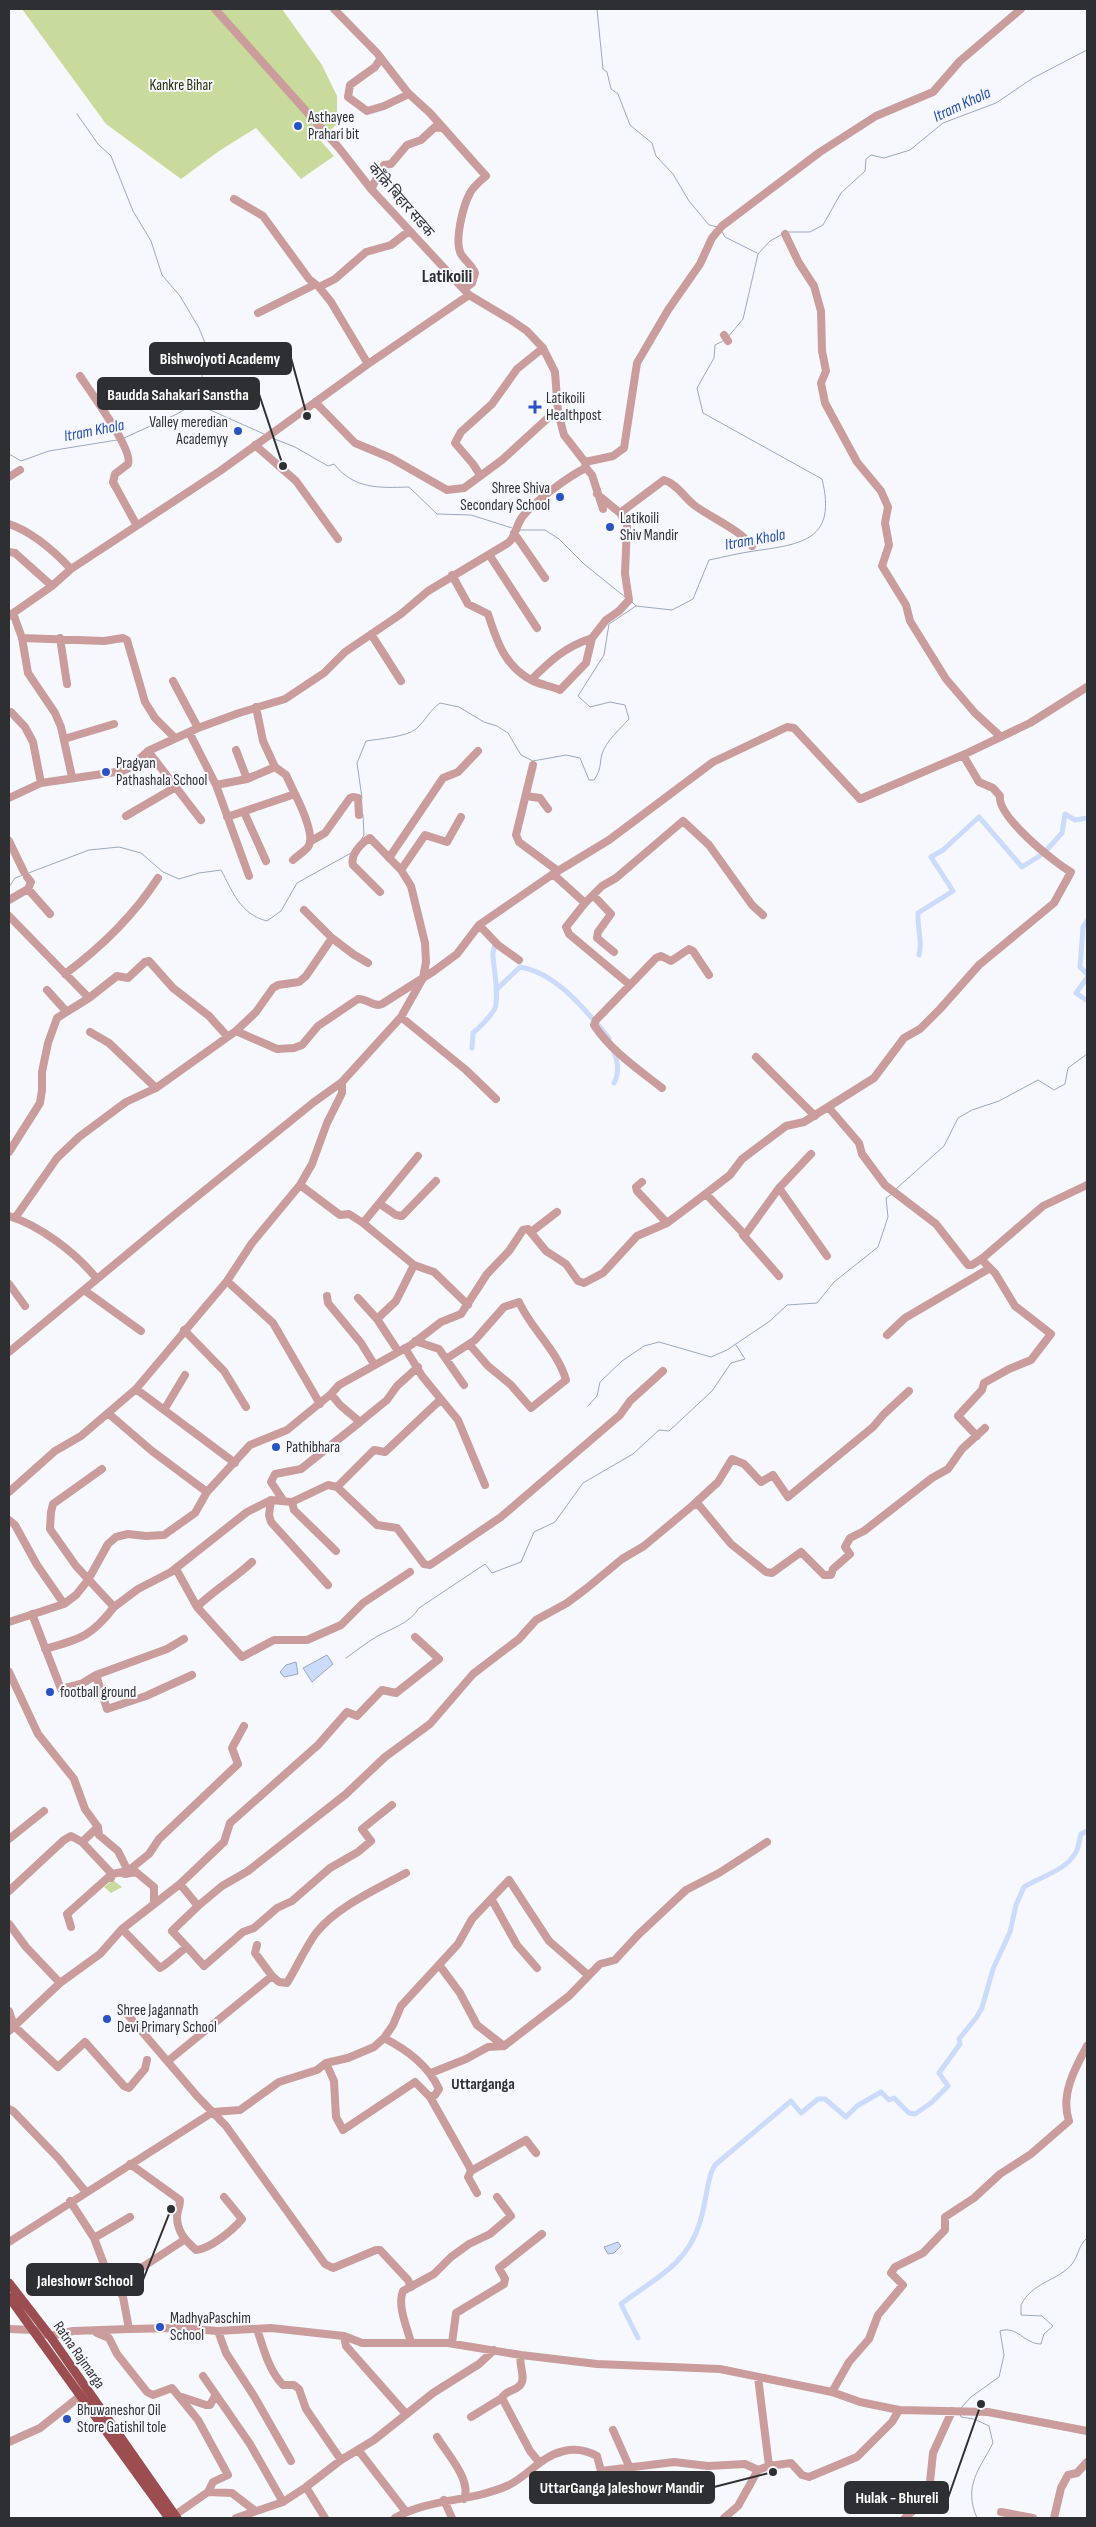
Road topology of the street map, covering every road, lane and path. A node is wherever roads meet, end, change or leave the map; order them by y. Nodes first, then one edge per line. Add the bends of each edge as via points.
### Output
1 (215, 9) edge
2 (334, 9) edge
3 (1020, 9) edge
4 (381, 58) junction
5 (409, 94) junction
6 (442, 128) junction
7 (372, 189) junction
8 (234, 199) dead end
9 (409, 232) junction
10 (785, 234) dead end
11 (317, 286) junction
12 (467, 292) junction
13 (258, 313) dead end
14 (543, 348) junction
15 (368, 364) junction
16 (80, 376) dead end
17 (316, 402) junction
18 (558, 412) junction
19 (255, 445) junction
20 (586, 465) junction
21 (20, 470) dead end
22 (480, 475) junction
23 (9, 477) edge
24 (597, 494) junction
25 (603, 509) dead end
26 (620, 513) junction
27 (9, 524) edge
28 (136, 524) junction
29 (515, 530) junction
30 (338, 540) dead end
31 (752, 546) dead end
32 (9, 552) edge
33 (490, 556) junction
34 (71, 569) junction
35 (452, 576) junction
36 (545, 578) dead end
37 (52, 586) junction
38 (11, 615) edge
39 (538, 628) dead end
40 (371, 634) junction
41 (22, 638) junction
42 (60, 638) junction
43 (592, 638) junction
44 (531, 680) junction
45 (173, 681) dead end
46 (401, 681) dead end
47 (67, 684) dead end
48 (1087, 687) edge
49 (256, 707) junction
50 (9, 713) edge
51 (114, 724) dead end
52 (198, 728) junction
53 (190, 732) junction
54 (1000, 736) junction
55 (175, 738) junction
56 (64, 739) junction
57 (236, 750) dead end
58 (148, 751) junction
59 (478, 751) dead end
60 (963, 755) junction
61 (532, 765) dead end
62 (275, 767) junction
63 (72, 777) junction
64 (246, 779) junction
65 (41, 783) junction
66 (216, 785) junction
67 (174, 788) junction
68 (295, 794) junction
69 (526, 796) junction
70 (9, 798) edge
71 (548, 809) dead end
72 (244, 812) junction
73 (359, 815) dead end
74 (126, 816) dead end
75 (227, 817) junction
76 (461, 817) dead end
77 (201, 820) dead end
78 (9, 840) edge
79 (311, 841) junction
80 (389, 858) junction
81 (292, 860) dead end
82 (266, 861) dead end
83 (401, 870) junction
84 (556, 873) junction
85 (249, 876) dead end
86 (158, 878) dead end
87 (28, 889) junction
88 (380, 892) dead end
89 (593, 895) junction
90 (9, 900) edge
91 (585, 902) junction
92 (304, 910) dead end
93 (50, 914) dead end
94 (763, 915) dead end
95 (9, 916) edge
96 (479, 925) junction
97 (332, 938) junction
98 (614, 952) dead end
99 (518, 960) dead end
100 (368, 963) dead end
101 (65, 974) junction
102 (709, 975) dead end
103 (423, 978) junction
104 (630, 985) junction
105 (47, 990) dead end
106 (89, 998) junction
107 (66, 1011) junction
108 (401, 1017) junction
109 (236, 1031) junction
110 (90, 1032) dead end
111 (227, 1036) junction
112 (756, 1057) dead end
113 (342, 1082) junction
114 (156, 1088) junction
115 (662, 1088) dead end
116 (496, 1099) dead end
117 (829, 1108) junction
118 (815, 1116) junction
119 (9, 1152) edge
120 (811, 1154) dead end
121 (418, 1156) dead end
122 (436, 1181) dead end
123 (642, 1182) dead end
124 (1087, 1185) edge
125 (300, 1186) junction
126 (779, 1188) junction
127 (706, 1194) junction
128 (380, 1204) junction
129 (556, 1212) dead end
130 (12, 1217) edge
131 (363, 1223) junction
132 (667, 1223) junction
133 (531, 1232) junction
134 (743, 1235) junction
135 (827, 1256) dead end
136 (981, 1259) junction
137 (414, 1265) junction
138 (990, 1268) junction
139 (779, 1276) dead end
140 (97, 1279) junction
141 (227, 1280) junction
142 (9, 1284) edge
143 (84, 1290) junction
144 (327, 1296) dead end
145 (358, 1298) dead end
146 (468, 1305) junction
147 (25, 1306) dead end
148 (377, 1319) junction
149 (184, 1330) junction
150 (141, 1331) dead end
151 (887, 1335) dead end
152 (415, 1341) junction
153 (469, 1344) junction
154 (402, 1349) junction
155 (9, 1352) edge
156 (446, 1359) junction
157 (374, 1364) junction
158 (418, 1367) junction
159 (663, 1371) dead end
160 (185, 1375) dead end
161 (464, 1385) dead end
162 (136, 1389) junction
163 (909, 1391) dead end
164 (331, 1394) junction
165 (440, 1400) junction
166 (320, 1404) junction
167 (246, 1406) dead end
168 (164, 1410) junction
169 (109, 1414) junction
170 (360, 1422) junction
171 (985, 1428) dead end
172 (977, 1436) junction
173 (234, 1463) junction
174 (102, 1470) dead end
175 (485, 1484) dead end
176 (337, 1487) junction
177 (9, 1492) edge
178 (206, 1492) junction
179 (271, 1500) junction
180 (283, 1500) junction
181 (292, 1502) junction
182 (692, 1506) junction
183 (9, 1520) edge
184 (336, 1551) dead end
185 (252, 1562) dead end
186 (176, 1568) junction
187 (410, 1572) dead end
188 (88, 1580) junction
189 (328, 1585) dead end
190 (64, 1604) junction
191 (114, 1607) junction
192 (197, 1607) junction
193 (32, 1614) junction
194 (9, 1622) edge
195 (415, 1636) dead end
196 (184, 1639) dead end
197 (45, 1649) junction
198 (9, 1672) edge
199 (96, 1675) junction
200 (192, 1675) dead end
201 (244, 1726) dead end
202 (392, 1805) dead end
203 (44, 1811) dead end
204 (98, 1827) junction
205 (9, 1839) edge
206 (82, 1842) junction
207 (767, 1842) dead end
208 (128, 1871) junction
209 (136, 1872) junction
210 (406, 1873) dead end
211 (112, 1874) junction
212 (180, 1884) junction
213 (9, 1891) edge
214 (492, 1900) junction
215 (154, 1902) junction
216 (198, 1906) junction
217 (9, 1924) edge
218 (71, 1927) dead end
219 (122, 1929) junction
220 (257, 1945) dead end
221 (187, 1947) junction
222 (440, 1966) junction
223 (537, 1968) dead end
224 (588, 1975) junction
225 (272, 1976) junction
226 (60, 1983) junction
227 (9, 2011) edge
228 (127, 2014) dead end
229 (11, 2028) edge
230 (384, 2038) junction
231 (504, 2046) junction
232 (1087, 2046) edge
233 (147, 2060) dead end
234 (168, 2061) junction
235 (326, 2063) junction
236 (431, 2073) junction
237 (430, 2097) junction
238 (9, 2110) edge
239 (213, 2112) junction
240 (536, 2153) dead end
241 (130, 2164) junction
242 (471, 2171) junction
243 (86, 2191) junction
244 (477, 2193) dead end
245 (224, 2197) dead end
246 (497, 2197) dead end
247 (70, 2201) junction
248 (130, 2217) dead end
249 (542, 2234) dead end
250 (94, 2238) junction
251 (184, 2240) junction
252 (9, 2242) edge
253 (9, 2283) edge
254 (115, 2285) junction
255 (411, 2288) junction
256 (9, 2297) edge
257 (129, 2329) junction
258 (257, 2329) junction
259 (9, 2330) edge
260 (35, 2330) junction
261 (218, 2331) junction
262 (96, 2332) junction
263 (50, 2336) junction
264 (344, 2336) junction
265 (411, 2342) junction
266 (452, 2343) junction
267 (494, 2350) junction
268 (521, 2356) junction
269 (203, 2376) dead end
270 (758, 2377) junction
271 (832, 2392) junction
272 (84, 2393) junction
273 (215, 2396) junction
274 (180, 2397) junction
275 (502, 2398) junction
276 (210, 2405) junction
277 (899, 2410) junction
278 (956, 2411) junction
279 (229, 2414) junction
280 (406, 2414) junction
281 (471, 2417) dead end
282 (613, 2430) dead end
283 (1087, 2431) edge
284 (437, 2437) dead end
285 (9, 2442) edge
286 (359, 2451) junction
287 (341, 2460) junction
288 (292, 2461) dead end
289 (538, 2462) junction
290 (1087, 2462) edge
291 (629, 2466) junction
292 (769, 2466) junction
293 (758, 2470) junction
294 (306, 2487) junction
295 (208, 2492) junction
296 (444, 2500) junction
297 (464, 2500) junction
298 (283, 2502) junction
299 (254, 2510) junction
300 (406, 2512) junction
301 (1001, 2512) dead end
302 (173, 2517) edge
303 (236, 2518) edge
304 (325, 2518) edge
305 (395, 2518) edge
306 (452, 2518) edge
307 (724, 2518) edge
308 (906, 2518) edge
309 (1033, 2518) edge
310 (1054, 2518) edge

1 - 7 street, काँक्रे बिहार सडक
2 - 4 street
3 - 20 street via 960,61 933,92 876,116 820,152 716,232 700,264 637,363 624,448
4 - 5 street
4 - 5 street via 375,67 350,85 348,97 367,111
5 - 6 street
6 - 7 street via 435,128 422,140 407,145 392,164 384,166
6 - 12 street via 486,176 470,191 457,238 460,253 475,273
7 - 9 street, काँक्रे बिहार सडक
8 - 11 street via 263,216
9 - 11 street via 391,246 366,252 335,279
9 - 12 street, काँक्रे बिहार सडक
10 - 54 street via 814,286 821,311 825,403 857,462 882,491 888,507 885,522 889,545 882,566 906,605 910,621 946,679
11 - 13 street
11 - 15 street via 331,302
12 - 14 street, काँक्रे बिहार सडक via 527,331
12 - 15 street
14 - 18 street, काँक्रे बिहार सडक via 555,372
14 - 22 street via 517,369 492,404 461,432 455,443
15 - 17 street
16 - 28 street via 120,439 130,462 115,474 113,482
17 - 19 street
17 - 22 street via 355,443 391,458 447,490 464,488
18 - 20 street, काँक्रे बिहार सडक via 564,435
18 - 22 street
19 - 28 street
19 - 30 street via 296,481
20 - 24 street, काँक्रे बिहार सडक
20 - 29 street via 523,515
21 - 23 street
24 - 25 street, काँक्रे बिहार सडक
24 - 26 street
26 - 31 street via 664,480 719,522 744,535
26 - 43 street via 627,524 625,574 629,600 606,620
27 - 34 street via 24,529
28 - 34 street
29 - 33 street via 512,541
29 - 36 street
32 - 37 street via 15,552
33 - 35 street
33 - 39 street
34 - 37 street
35 - 40 street
35 - 44 street via 468,604 488,614 507,661
37 - 38 street
38 - 41 street
40 - 46 street
40 - 49 street via 290,696
41 - 42 street
41 - 56 street via 30,677 55,713
42 - 47 street
42 - 55 street via 127,640 145,702 154,718
43 - 44 street via 571,645
43 - 44 street via 586,663 560,690
45 - 52 street
48 - 54 street via 1030,724
49 - 52 street
49 - 62 street via 263,741
50 - 65 street via 25,727 34,742
51 - 56 street
52 - 53 street
53 - 55 street
53 - 66 street
54 - 60 street
55 - 58 street
56 - 63 street
57 - 64 street
58 - 63 street via 123,771
58 - 67 street
59 - 80 street via 458,772 443,778
60 - 84 street via 860,799 794,728 787,727 713,762 609,840
60 - 117 street via 979,782 993,788 1000,796 999,802 1004,811 1044,853 1071,872 1054,903 979,965 940,1009 904,1038 874,1078
61 - 69 street
62 - 64 street
62 - 68 street via 282,770
63 - 65 street
64 - 66 street
65 - 70 street
66 - 75 street
67 - 74 street
67 - 77 street
68 - 72 street
68 - 79 street
69 - 71 street via 540,798
69 - 84 street via 517,840
72 - 75 street
72 - 82 street
73 - 79 street via 358,798 350,798 325,832
75 - 85 street
76 - 83 street via 447,842 425,834
78 - 87 street via 31,882
79 - 81 street
80 - 83 street
80 - 88 street via 370,838 352,856 353,866
83 - 103 street via 411,886 426,943
84 - 91 street
84 - 96 street
86 - 101 street via 150,892 99,948
87 - 90 street
87 - 93 street
89 - 91 street
89 - 94 street via 686,821 709,845 752,905
89 - 98 street via 611,914 597,938
91 - 104 street via 566,927 567,931
92 - 97 street
95 - 101 street
96 - 99 street
96 - 103 street via 457,954
97 - 100 street
97 - 109 street via 306,976 299,982 273,988 256,1012
101 - 106 street
102 - 104 street via 689,949 671,961 661,956 656,958
103 - 108 street
103 - 109 street via 380,1006 358,1000 318,1026 302,1045 294,1048 277,1049
104 - 115 street via 594,1025 602,1037
105 - 107 street
106 - 107 street
106 - 111 street via 117,976 128,978 149,961 173,988 209,1016
107 - 119 street via 57,1018 48,1044 40,1103
108 - 113 street
108 - 116 street
109 - 111 street
110 - 114 street via 109,1043
111 - 114 street
112 - 118 street
113 - 125 street via 342,1093
113 - 140 street
114 - 130 street via 103,1117 68,1148
117 - 118 street
117 - 136 street via 859,1143 862,1154 892,1193 936,1224 968,1265
118 - 127 street via 786,1126 742,1159 730,1175
120 - 126 street
121 - 128 street
122 - 128 street via 402,1216
123 - 132 street via 636,1187 637,1191
124 - 136 street via 1043,1206
125 - 131 street via 340,1215 349,1214
125 - 141 street via 252,1243
126 - 134 street
126 - 135 street
127 - 132 street
127 - 134 street
128 - 131 street
129 - 133 street
130 - 140 street via 48,1234 84,1263
131 - 137 street
132 - 133 street via 637,1236 603,1273 584,1283 578,1281 566,1264 546,1251
133 - 146 street via 523,1230 487,1274
134 - 139 street
136 - 138 street
137 - 146 street via 434,1272
137 - 148 street via 396,1301
138 - 151 street via 905,1318
138 - 172 street via 1015,1306 1051,1334 1031,1360 984,1383 982,1390 958,1416
140 - 143 street
141 - 149 street
141 - 166 street via 273,1323
142 - 147 street
143 - 150 street
143 - 155 street
144 - 157 street via 328,1303
145 - 148 street
146 - 152 street via 461,1314 441,1322
148 - 154 street
149 - 162 street
149 - 167 street via 224,1371
152 - 154 street
152 - 156 street via 439,1349
153 - 153 street via 504,1307 519,1302 566,1380 531,1408
153 - 156 street
154 - 157 street
154 - 158 street
156 - 161 street
157 - 164 street via 339,1385
158 - 165 street
158 - 170 street via 387,1400
159 - 176 street via 620,1414 501,1517 430,1565 424,1564 397,1528 376,1525
160 - 168 street
162 - 168 street
162 - 169 street
163 - 182 street via 873,1428 788,1497 774,1475 761,1482 744,1464 732,1459 718,1482
164 - 166 street
164 - 170 street
165 - 175 street via 458,1420
165 - 176 street via 385,1452 374,1450
166 - 173 street via 288,1430 250,1445
168 - 173 street
169 - 177 street via 55,1451
169 - 178 street
170 - 180 street via 301,1469 275,1474 271,1482
171 - 172 street
172 - 182 street via 962,1449 948,1469 850,1538 845,1547 850,1554 833,1568 831,1575 824,1575 801,1552 772,1573 766,1572 730,1544 698,1504
173 - 178 street
174 - 188 street via 54,1504 50,1520 50,1529
176 - 181 street via 328,1485
178 - 188 street via 195,1513 164,1535 116,1537 108,1544
179 - 180 street
179 - 186 street via 246,1512
179 - 189 street via 271,1522
180 - 181 street
181 - 184 street via 294,1510
182 - 216 street via 580,1593 536,1620 519,1639 473,1674 430,1724 385,1757 346,1794 283,1844
183 - 190 street
185 - 192 street via 234,1580 214,1591
186 - 191 street
186 - 192 street
187 - 192 street via 363,1603 341,1625 307,1640 274,1640 242,1657
188 - 190 street
188 - 191 street
190 - 193 street
191 - 197 street via 99,1627 87,1636
193 - 194 street
193 - 197 street
195 - 212 street via 440,1659 396,1693 382,1690 357,1716 347,1712 318,1745 230,1823 224,1842
196 - 199 street via 166,1650
197 - 199 street via 61,1689 84,1683
198 - 204 street via 38,1734 74,1779 85,1809
199 - 200 street via 107,1709
201 - 208 street via 232,1748 238,1764
202 - 221 street via 362,1829 371,1841 330,1868 292,1901 277,1908 254,1928 243,1932 204,1966
203 - 205 street
204 - 206 street
204 - 208 street via 100,1835 118,1851
206 - 211 street
206 - 213 street via 71,1836 64,1840
207 - 224 street via 686,1890 615,1960 600,1964
208 - 209 street
208 - 211 street
209 - 211 street via 111,1878
209 - 215 street via 154,1887
210 - 225 street via 360,1898 329,1920 316,1933 287,1983
211 - 218 street via 67,1914
212 - 215 street
212 - 216 street
214 - 222 street via 472,1919
214 - 223 street via 517,1945
214 - 224 street via 509,1880 549,1940
215 - 219 street
216 - 221 street via 172,1931
217 - 226 street
219 - 221 street via 160,1968
219 - 226 street via 100,1954
220 - 225 street via 255,1953
222 - 230 street via 401,2006
222 - 231 street via 477,2025
224 - 231 street via 569,1996
225 - 234 street
226 - 229 street
227 - 229 street
228 - 234 street
229 - 233 street via 58,2067 85,2042 129,2088 145,2069
230 - 235 street via 363,2052
230 - 236 street via 406,2050
231 - 236 street via 488,2047
232 - 271 street via 1073,2071 1068,2091 1066,2112 1069,2121 1032,2154 1000,2174 974,2198 945,2217 944,2230 923,2253 895,2267 891,2273 903,2286 878,2315 869,2339 845,2368
234 - 239 street
235 - 237 street via 334,2081 336,2117 343,2130 415,2082
235 - 239 street via 317,2070 279,2082 240,2110
236 - 237 street via 439,2089
237 - 242 street
238 - 243 street
239 - 241 street
239 - 255 street via 325,2264 333,2268 380,2250 408,2280
240 - 242 street via 526,2140
241 - 243 street
241 - 251 street via 180,2200 177,2215
242 - 244 street via 468,2177
243 - 247 street
245 - 251 street via 242,2219 233,2230 198,2250
246 - 255 street via 511,2216
247 - 250 street
247 - 252 street
248 - 250 street
249 - 266 street via 499,2268 504,2284 456,2313
250 - 254 street
251 - 254 street
253 - 263 main road, Ratna Rajmarga
254 - 257 street via 122,2297
255 - 265 street via 401,2296
256 - 260 main road
257 - 261 street
257 - 262 street
258 - 261 street
258 - 264 street
258 - 287 street via 278,2381 282,2386 294,2385 299,2389 306,2409
259 - 260 street
260 - 263 street
260 - 272 main road
261 - 288 street via 226,2353
262 - 263 street via 72,2331
262 - 274 street via 109,2338 146,2392 153,2396 172,2388
263 - 272 main road, Ratna Rajmarga
264 - 265 street via 371,2344
264 - 280 street via 346,2346
265 - 266 street
266 - 267 street
267 - 268 street
267 - 280 street
268 - 270 street via 597,2364 720,2369
268 - 275 street via 518,2362 521,2384 503,2394
269 - 273 street
270 - 271 street
270 - 292 street
271 - 277 street
272 - 285 street via 40,2428
272 - 302 main road
273 - 276 street
273 - 279 street
274 - 276 street
274 - 295 street via 198,2420 228,2476 214,2482
275 - 281 street
275 - 289 street
276 - 279 street
277 - 278 street
277 - 292 street via 892,2422 857,2456 809,2477 802,2475 791,2463
278 - 283 street via 1004,2414
278 - 308 street via 933,2453 929,2492
279 - 298 street
280 - 286 street
282 - 291 street
284 - 297 street via 464,2480 468,2491
286 - 287 street
286 - 300 street
287 - 294 street
289 - 291 street via 566,2450 585,2449 597,2456 601,2471
289 - 297 street via 529,2473 508,2485
290 - 310 street via 1077,2472 1068,2475
291 - 293 street via 674,2462 708,2466 745,2464
292 - 293 street
293 - 307 street via 738,2506
294 - 298 street
294 - 304 street
295 - 299 street via 232,2493
295 - 302 street
296 - 297 street
296 - 300 street
296 - 306 street
298 - 299 street
299 - 303 street
300 - 305 street
301 - 309 street

